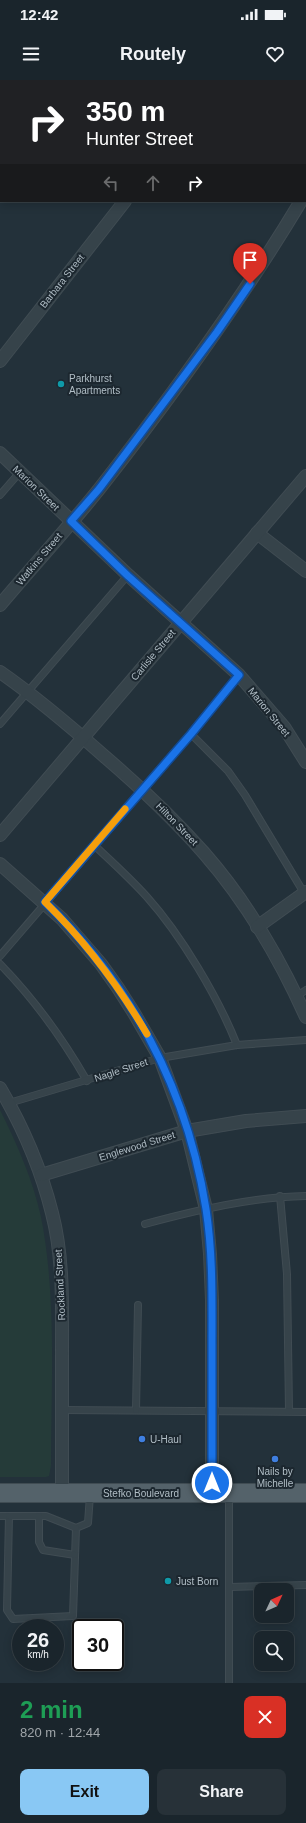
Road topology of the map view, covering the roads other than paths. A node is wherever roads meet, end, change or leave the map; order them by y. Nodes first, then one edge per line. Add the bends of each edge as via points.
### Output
1 (124, 202) edge
2 (300, 202) edge
3 (0, 361) edge
4 (0, 453) edge
5 (20, 472) junction
6 (306, 476) edge
7 (0, 495) edge
8 (71, 521) junction
9 (257, 533) junction
10 (306, 571) edge
11 (128, 576) junction
12 (0, 605) edge
13 (181, 622) junction
14 (0, 672) edge
15 (239, 675) junction
16 (28, 692) junction
17 (0, 724) edge
18 (191, 734) junction
19 (83, 737) junction
20 (306, 762) edge
21 (142, 789) junction
22 (0, 835) edge
23 (94, 845) junction
24 (0, 864) edge
25 (305, 892) edge
26 (45, 902) junction
27 (258, 927) junction
28 (0, 956) edge
29 (0, 964) edge
30 (301, 993) edge
31 (306, 1017) edge
32 (306, 1040) edge
33 (237, 1045) junction
34 (160, 1058) junction
35 (87, 1081) junction
36 (0, 1088) edge
37 (9, 1104) junction
38 (306, 1116) edge
39 (187, 1131) junction
40 (41, 1175) junction
41 (280, 1196) junction
42 (306, 1196) edge
43 (206, 1209) junction
44 (145, 1224) dead end
45 (138, 1305) dead end
46 (62, 1410) junction
47 (136, 1410) junction
48 (212, 1410) junction
49 (289, 1411) junction
50 (306, 1412) edge
51 (0, 1493) edge
52 (221, 1493) junction
53 (306, 1493) edge
54 (62, 1494) junction
55 (90, 1494) junction
56 (0, 1516) edge
57 (9, 1516) junction
58 (39, 1516) junction
59 (76, 1528) junction
60 (75, 1555) junction
61 (306, 1585) edge
62 (230, 1587) junction
63 (229, 1683) edge

1 - 3 street, Barbara Street
2 - 8 street, Watkins Street via 266,260 217,332 99,489
4 - 5 street, Marion Street
5 - 7 lane
5 - 8 street, Marion Street
6 - 9 street, Carlisle Street
8 - 11 street, Marion Street
8 - 12 street, Watkins Street
9 - 10 street
9 - 13 street, Carlisle Street
11 - 13 street, Marion Street
11 - 16 lane
13 - 15 street, Marion Street
13 - 19 street, Carlisle Street
14 - 16 street, Hilton Street
15 - 18 lane
15 - 20 street, Marion Street via 284,727
16 - 17 lane
16 - 19 street, Hilton Street
18 - 21 lane
18 - 25 lane via 228,771
19 - 21 street, Hilton Street
19 - 22 street, Carlisle Street
21 - 23 lane
21 - 27 street, Hilton Street via 204,853
23 - 26 lane
23 - 33 lane via 143,893 172,930 218,1003
24 - 26 street
25 - 27 street
26 - 28 lane
26 - 34 street via 101,964
27 - 30 street, Hilton Street
29 - 35 lane via 46,1018
30 - 31 street, Hilton Street
32 - 33 lane, Nagle Street
33 - 34 lane, Nagle Street
34 - 35 lane, Nagle Street
34 - 39 street
35 - 37 lane, Nagle Street
36 - 37 street, Rockland Street
37 - 40 street, Rockland Street
38 - 39 street, Englewood Street via 246,1121
39 - 40 street, Englewood Street
39 - 43 street
40 - 46 street, Rockland Street via 52,1214 60,1258
41 - 42 lane
41 - 43 lane
41 - 49 lane via 287,1274
43 - 44 lane
43 - 48 street via 212,1300
45 - 47 lane
46 - 47 lane
46 - 54 street, Rockland Street
47 - 48 lane
48 - 49 lane
48 - 52 street
49 - 50 lane
51 - 54 main road, Stefko Boulevard
52 - 53 main road, Stefko Boulevard
52 - 55 main road, Stefko Boulevard
52 - 62 lane
54 - 55 main road, Stefko Boulevard
55 - 59 lane via 88,1523
56 - 57 lane
57 - 58 lane
57 - 60 lane via 7,1610 13,1619 73,1616
58 - 59 lane via 46,1516
58 - 60 lane via 39,1542 43,1550
59 - 60 lane
61 - 62 lane
62 - 63 lane

